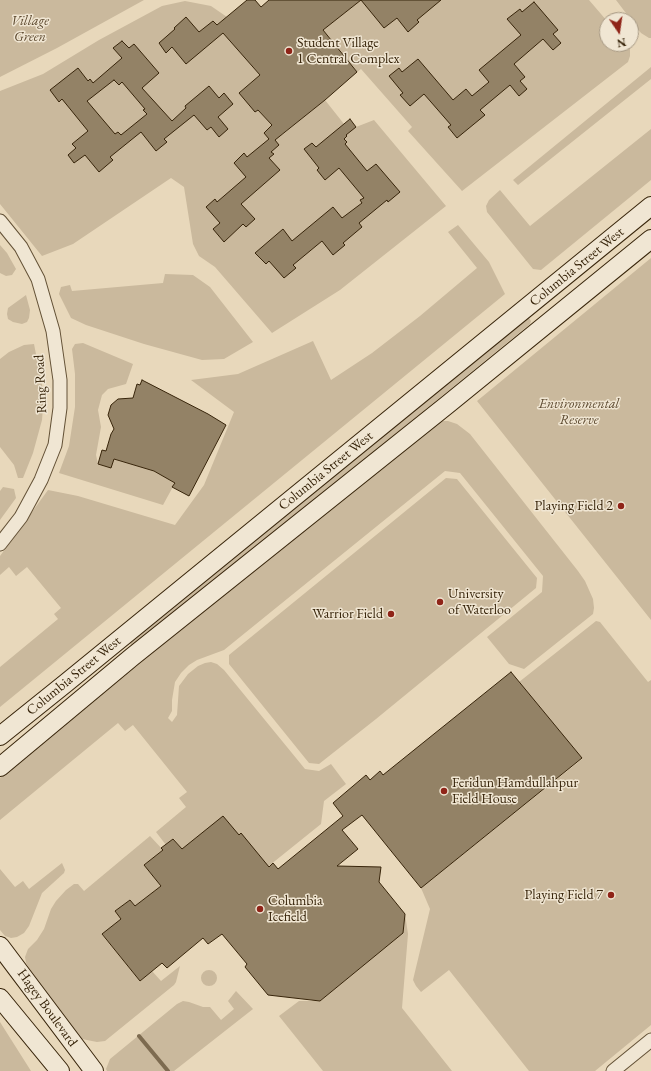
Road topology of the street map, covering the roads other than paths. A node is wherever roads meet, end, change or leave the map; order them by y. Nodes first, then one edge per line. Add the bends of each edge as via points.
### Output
1 (651, 206) edge
2 (0, 220) edge
3 (651, 239) edge
4 (0, 544) edge
5 (0, 736) edge
6 (0, 767) edge
7 (0, 946) edge
8 (0, 998) edge
9 (651, 1040) edge
10 (88, 1069) edge
11 (60, 1071) edge
12 (613, 1071) edge

1 - 5 main road, Columbia Street West
2 - 4 street, Ring Road via 21,247 38,279 53,332 60,380 60,408 55,445 41,480 21,517
3 - 6 main road, Columbia Street West
7 - 10 main road, Hagey Boulevard
8 - 11 main road, Hagey Boulevard
9 - 12 street

